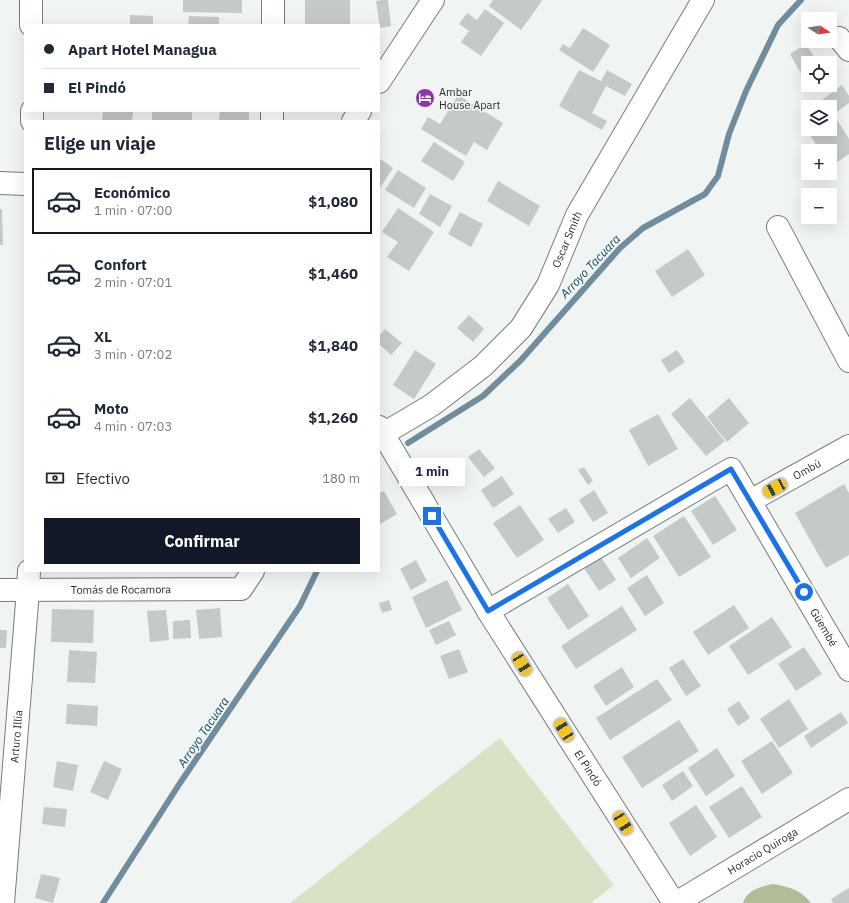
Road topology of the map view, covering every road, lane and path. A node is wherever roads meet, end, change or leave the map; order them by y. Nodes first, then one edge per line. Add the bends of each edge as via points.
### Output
1 (31, 0) edge
2 (273, 0) edge
3 (432, 0) edge
4 (703, 0) edge
5 (32, 24) edge
6 (273, 24) edge
7 (380, 80) edge
8 (0, 183) edge
9 (24, 184) edge
10 (778, 227) dead end
11 (849, 361) edge
12 (381, 431) edge
13 (849, 446) edge
14 (750, 502) junction
15 (252, 572) edge
16 (29, 581) edge
17 (0, 590) edge
18 (488, 611) junction
19 (849, 670) edge
20 (849, 799) edge
21 (3, 903) edge
22 (675, 903) edge

1 - 5 street
2 - 6 street
3 - 7 street
4 - 12 street, Oscar Smith via 577,215 548,285 521,328 483,366 432,405
8 - 9 street
10 - 11 street
12 - 18 street, El Pindó
13 - 14 street, Ombú
14 - 18 street via 731,469
14 - 19 street, Güembé
15 - 16 street, Tomás de Rocamora via 241,589
16 - 17 street, Tomás de Rocamora
16 - 21 street, Arturo Illia
18 - 22 street, El Pindó
20 - 22 street, Horacio Quiroga

